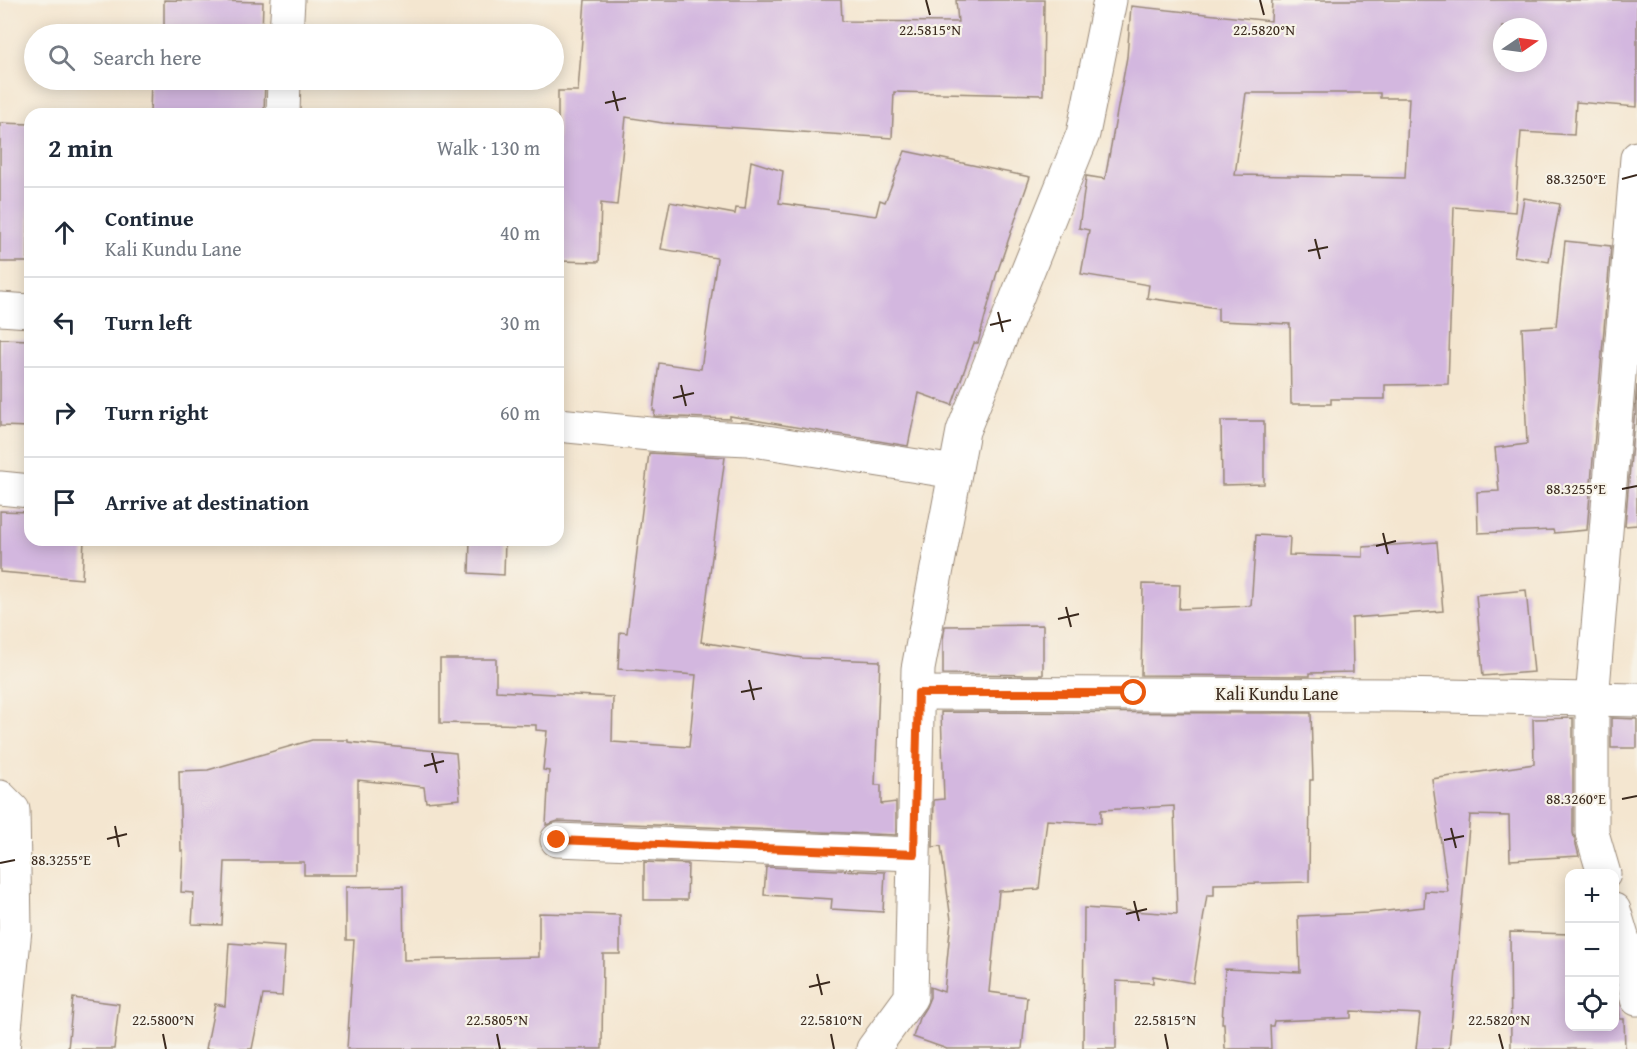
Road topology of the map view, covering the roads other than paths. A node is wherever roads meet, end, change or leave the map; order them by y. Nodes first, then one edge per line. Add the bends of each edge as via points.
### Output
1 (288, 0) edge
2 (1110, 0) edge
3 (287, 24) edge
4 (284, 90) edge
5 (283, 108) edge
6 (1637, 158) edge
7 (0, 309) edge
8 (24, 311) edge
9 (564, 426) edge
10 (955, 472) junction
11 (0, 488) edge
12 (24, 490) edge
13 (918, 693) junction
14 (1592, 700) junction
15 (1637, 700) edge
16 (0, 797) edge
17 (557, 840) dead end
18 (914, 854) junction
19 (1603, 869) edge
20 (1618, 923) edge
21 (1637, 999) edge
22 (3, 1049) edge
23 (873, 1049) edge

1 - 3 street
2 - 10 street via 1083,134 963,431
4 - 5 street
6 - 14 street
7 - 8 street
9 - 10 street via 748,439
10 - 13 street via 918,669
11 - 12 street
13 - 14 street, Kali Kundu Lane
13 - 18 street
14 - 15 street, Kali Kundu Lane
14 - 19 street via 1592,833
16 - 22 street via 13,810 15,929
17 - 18 street
18 - 23 street via 910,997
20 - 21 street

